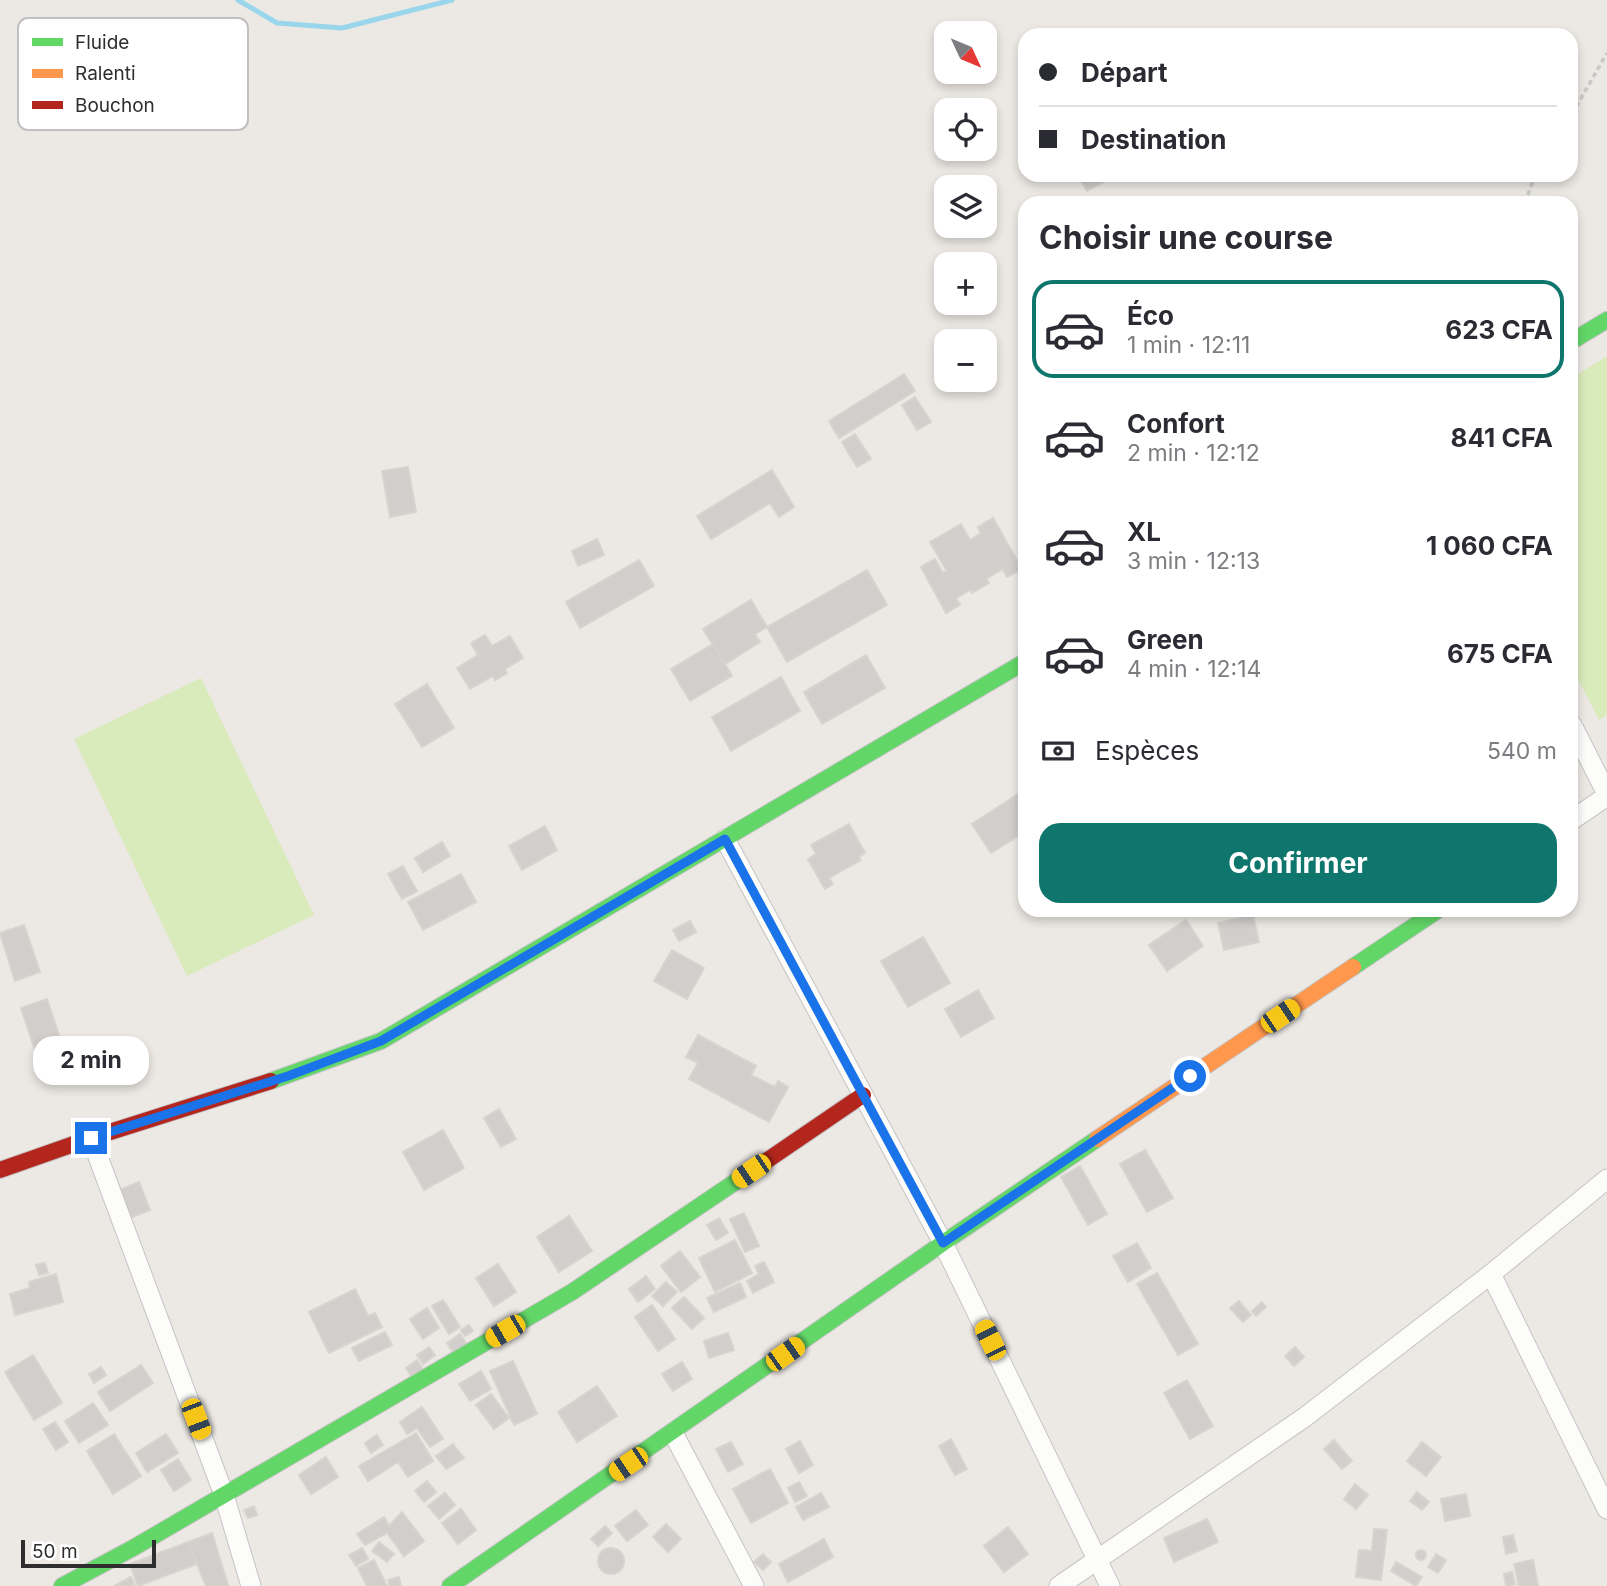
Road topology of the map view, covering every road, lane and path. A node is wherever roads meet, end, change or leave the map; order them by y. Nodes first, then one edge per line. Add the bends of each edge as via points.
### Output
1 (1607, 53) edge
2 (1578, 104) edge
3 (1607, 320) edge
4 (1578, 337) edge
5 (1018, 666) edge
6 (1578, 737) edge
7 (1607, 795) edge
8 (1578, 816) edge
9 (725, 839) junction
10 (1428, 917) edge
11 (863, 1095) junction
12 (91, 1138) junction
13 (0, 1170) edge
14 (1607, 1179) edge
15 (943, 1243) junction
16 (1491, 1274) junction
17 (673, 1433) junction
18 (224, 1495) junction
19 (1607, 1509) edge
20 (1095, 1560) junction
21 (62, 1586) edge
22 (251, 1586) edge
23 (450, 1586) edge
24 (754, 1586) edge
25 (1059, 1586) edge
26 (1110, 1586) edge

1 - 2 path
3 - 4 street
5 - 9 street
6 - 7 street
7 - 8 street
9 - 11 street
9 - 12 street via 381,1041 288,1076
10 - 15 street
11 - 15 street
11 - 18 street via 572,1292
12 - 13 street
12 - 18 street
14 - 16 street
15 - 17 street
15 - 20 street
16 - 19 street
16 - 20 street via 1305,1417
17 - 23 street
17 - 24 street
18 - 21 street
18 - 22 street
20 - 25 street
20 - 26 street

